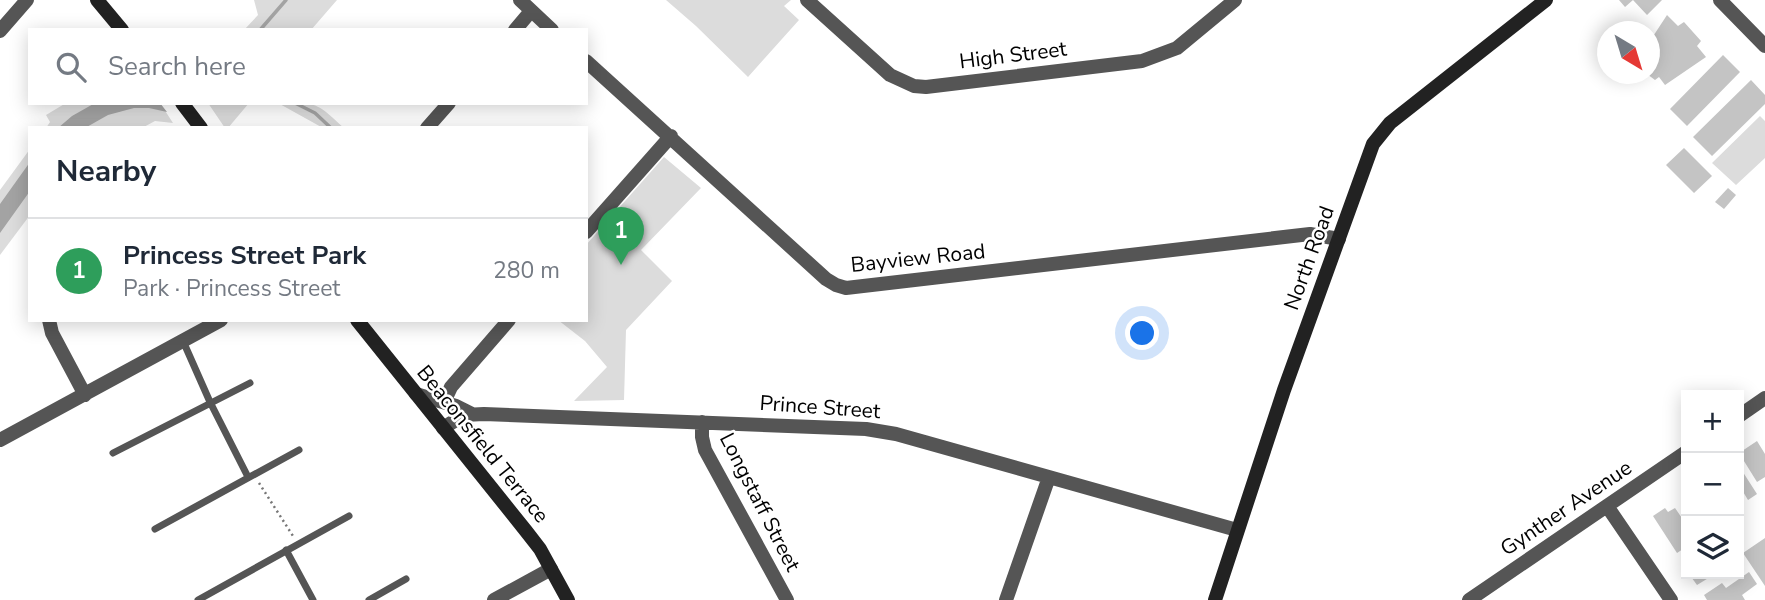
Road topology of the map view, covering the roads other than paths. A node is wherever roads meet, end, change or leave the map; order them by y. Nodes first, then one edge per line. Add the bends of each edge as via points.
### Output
1 (27, 0) edge
2 (97, 0) edge
3 (520, 0) edge
4 (807, 0) edge
5 (1236, 0) edge
6 (1546, 0) edge
7 (1720, 0) edge
8 (531, 11) junction
9 (120, 28) edge
10 (517, 28) edge
11 (550, 28) edge
12 (0, 31) edge
13 (1764, 43) edge
14 (588, 63) edge
15 (447, 105) edge
16 (184, 106) edge
17 (199, 126) edge
18 (429, 126) edge
19 (671, 136) junction
20 (588, 230) edge
21 (1339, 239) junction
22 (50, 322) edge
23 (216, 322) edge
24 (358, 322) edge
25 (507, 322) edge
26 (183, 341) junction
27 (250, 383) dead end
28 (416, 394) junction
29 (85, 395) junction
30 (1765, 398) edge
31 (210, 402) junction
32 (444, 402) junction
33 (1744, 413) edge
34 (472, 414) junction
35 (702, 422) junction
36 (443, 428) junction
37 (0, 440) edge
38 (299, 450) dead end
39 (113, 453) dead end
40 (1685, 453) edge
41 (251, 475) junction
42 (1049, 477) junction
43 (1607, 506) junction
44 (349, 516) dead end
45 (155, 529) dead end
46 (1237, 530) junction
47 (286, 550) junction
48 (551, 569) junction
49 (406, 579) dead end
50 (198, 600) edge
51 (313, 600) edge
52 (369, 600) edge
53 (494, 600) edge
54 (568, 600) edge
55 (787, 600) edge
56 (1006, 600) edge
57 (1215, 600) edge
58 (1469, 600) edge
59 (1671, 600) edge

1 - 12 street
2 - 9 street
3 - 8 street
4 - 5 street, High Street via 890,75 926,87 1142,61 1177,48
6 - 21 street, North Road via 1383,130 1370,152
7 - 13 street
8 - 10 street
8 - 11 street
14 - 19 street, Bayview Road
15 - 18 street
16 - 17 street
19 - 20 street
19 - 21 street, Bayview Road via 826,279 846,288 1310,234
21 - 46 street, North Road
22 - 29 street
23 - 26 street
24 - 28 street, Beaconsfield Terrace
25 - 32 street via 451,387
26 - 29 street
26 - 31 lane
27 - 31 lane
28 - 32 street, Prince Street
28 - 36 street, Beaconsfield Terrace
29 - 37 street
30 - 33 street
31 - 39 lane
31 - 41 lane
32 - 34 street, Prince Street
34 - 35 street, Prince Street
34 - 36 street, Prince Street
35 - 42 street, Prince Street via 866,429
35 - 55 street, Longstaff Street via 705,450
36 - 48 street, Beaconsfield Terrace
38 - 41 lane
40 - 43 street, Gynther Avenue
41 - 45 lane
42 - 46 street, Prince Street
42 - 56 street
43 - 58 street, Gynther Avenue
43 - 59 street
44 - 47 lane
46 - 57 street, North Road
47 - 50 lane
47 - 51 lane
48 - 53 street
48 - 54 street, Beaconsfield Terrace
49 - 52 lane

